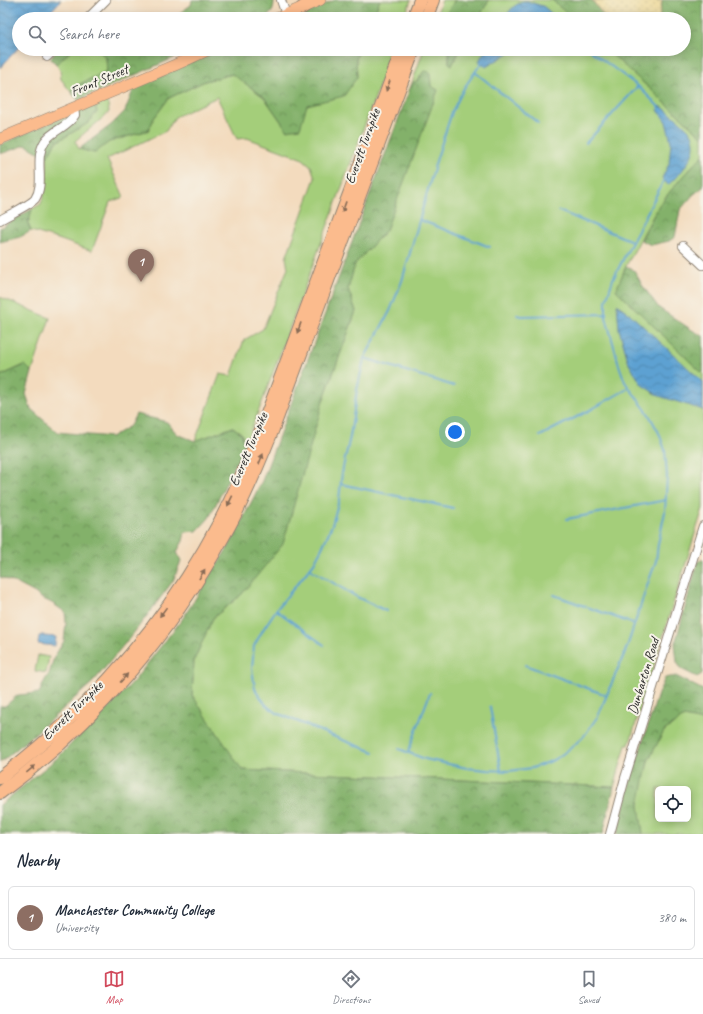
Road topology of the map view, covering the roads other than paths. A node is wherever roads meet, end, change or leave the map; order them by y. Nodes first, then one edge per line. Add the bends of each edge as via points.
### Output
1 (106, 0) edge
2 (281, 0) edge
3 (313, 0) edge
4 (320, 0) edge
5 (420, 0) edge
6 (433, 0) edge
7 (302, 8) junction
8 (94, 12) edge
9 (281, 12) edge
10 (293, 12) edge
11 (416, 12) edge
12 (429, 12) edge
13 (195, 56) edge
14 (399, 56) edge
15 (411, 56) edge
16 (74, 108) junction
17 (0, 139) edge
18 (0, 220) edge
19 (683, 246) dead end
20 (703, 265) edge
21 (703, 526) edge
22 (0, 778) edge
23 (0, 793) edge
24 (610, 834) edge

1 - 8 street
2 - 9 street
3 - 7 highway
4 - 7 main road
5 - 11 highway
6 - 12 highway
7 - 10 main road
13 - 16 main road, Front Street
14 -> 22 highway, Everett Turnpike via 260,430 232,496 209,540 175,595 123,663 63,725
23 -> 15 highway, Everett Turnpike via 60,744 120,684 173,617 226,533 273,429
16 - 17 main road, Front Street
16 - 18 street via 75,115 71,121 48,137 41,148 39,184 34,199
19 - 20 street
21 - 24 street, Dunbarton Road

